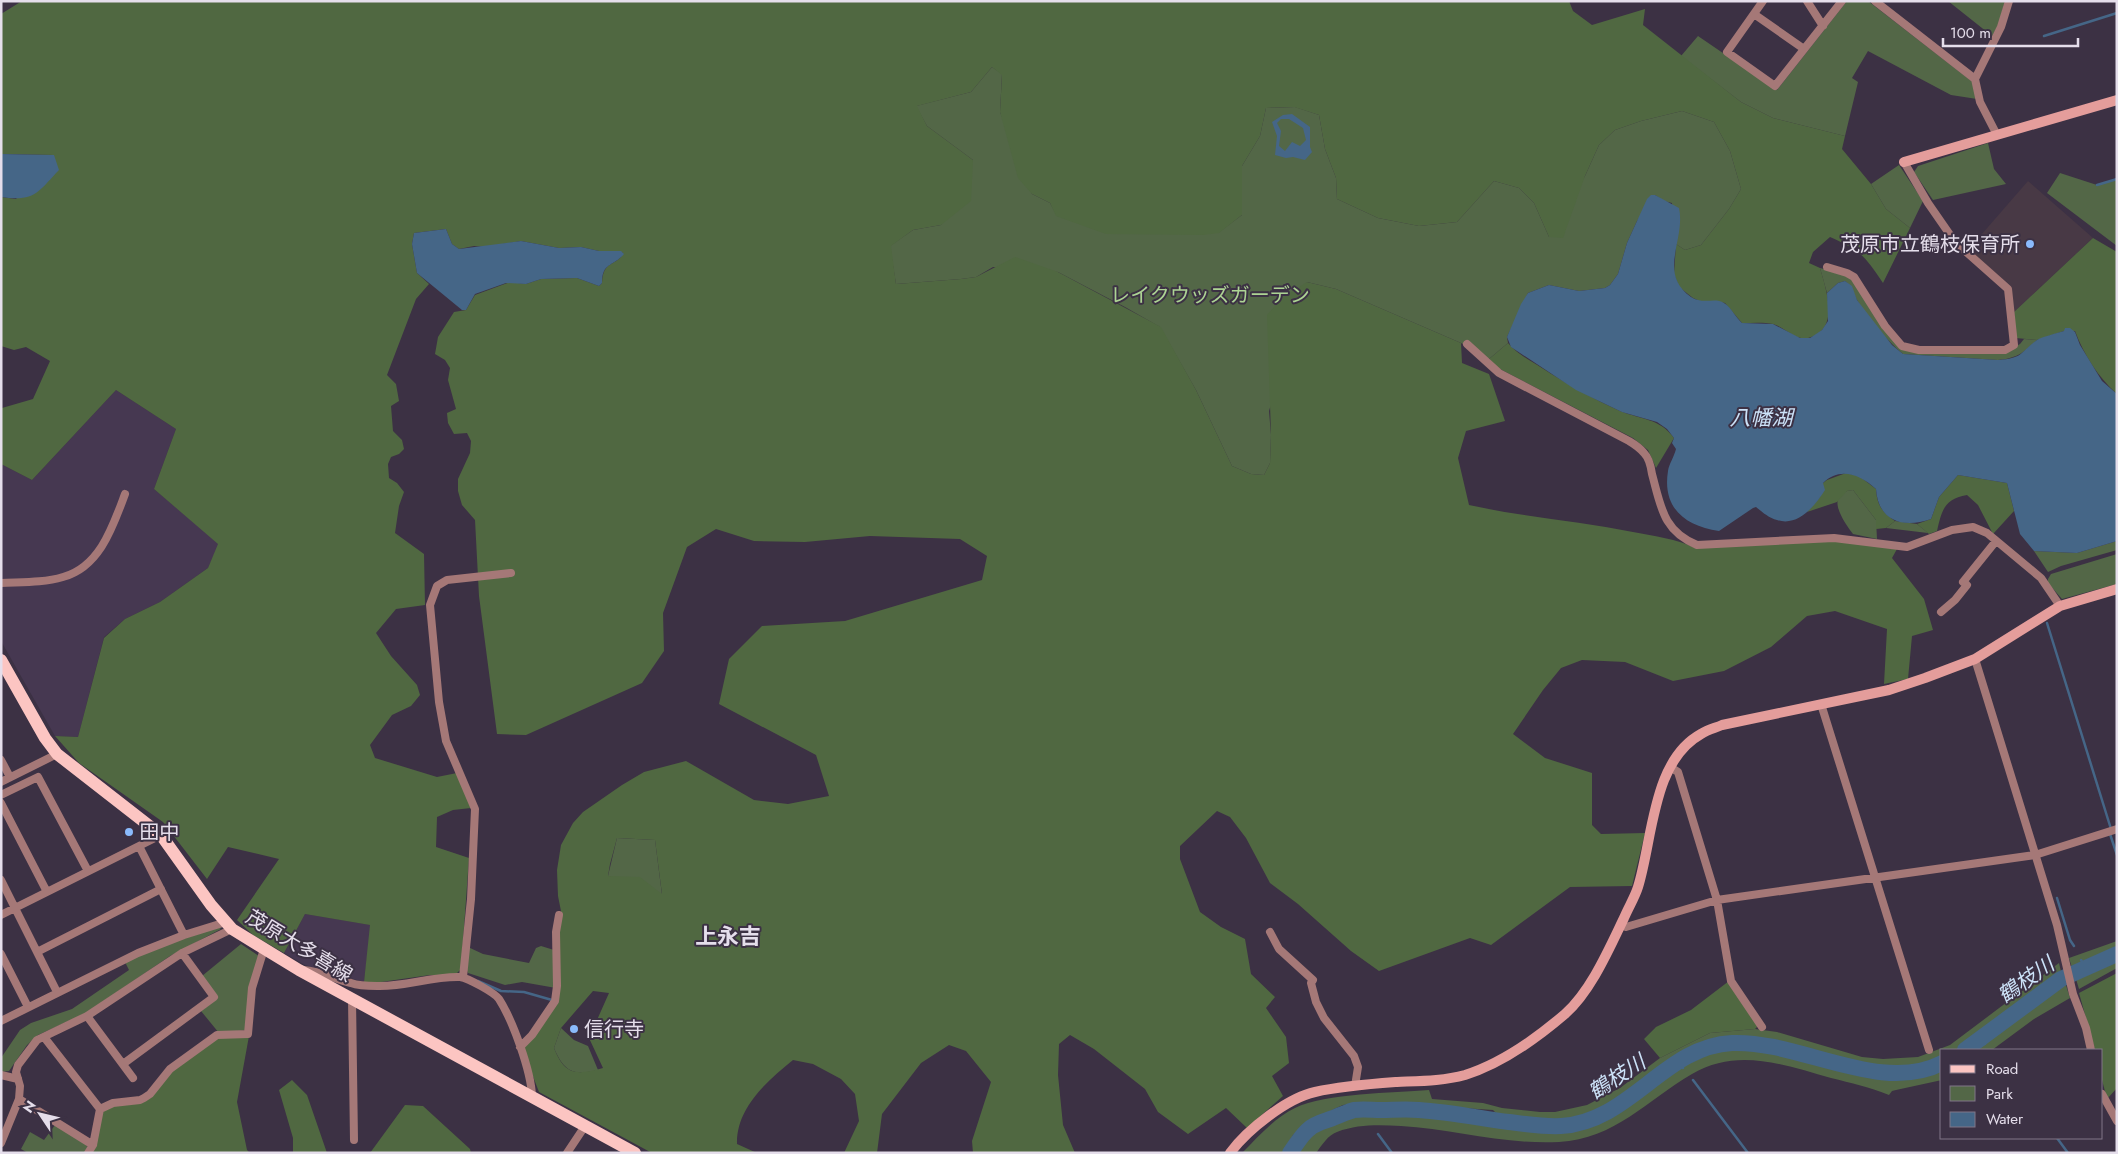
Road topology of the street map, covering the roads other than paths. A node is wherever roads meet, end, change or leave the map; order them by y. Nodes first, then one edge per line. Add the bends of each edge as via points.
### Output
1 (1763, 1) edge
2 (1807, 1) edge
3 (1842, 1) edge
4 (1875, 1) edge
5 (2008, 1) edge
6 (1754, 14) junction
7 (1823, 26) junction
8 (1804, 49) junction
9 (1975, 79) junction
10 (2117, 100) edge
11 (1997, 135) junction
12 (1904, 162) joint
13 (1827, 267) dead end
14 (1466, 344) dead end
15 (125, 494) dead end
16 (1996, 541) junction
17 (511, 573) dead end
18 (1, 583) edge
19 (2117, 589) edge
20 (2060, 606) junction
21 (1941, 612) dead end
22 (1975, 659) junction
23 (1, 660) edge
24 (1821, 704) junction
25 (58, 754) junction
26 (1, 760) edge
27 (1670, 767) junction
28 (10, 777) junction
29 (1, 782) edge
30 (1, 794) edge
31 (1, 803) edge
32 (2117, 829) edge
33 (161, 835) junction
34 (139, 846) junction
35 (2035, 855) junction
36 (88, 872) junction
37 (1876, 877) junction
38 (1, 880) edge
39 (161, 889) junction
40 (47, 892) junction
41 (1716, 900) junction
42 (15, 908) junction
43 (1, 915) edge
44 (559, 915) dead end
45 (1620, 925) junction
46 (229, 926) junction
47 (1270, 932) dead end
48 (184, 935) junction
49 (264, 949) junction
50 (38, 952) junction
51 (182, 953) junction
52 (1, 954) edge
53 (299, 970) junction
54 (463, 977) junction
55 (57, 992) junction
56 (352, 999) junction
57 (28, 1007) junction
58 (87, 1016) junction
59 (1, 1021) edge
60 (1762, 1027) dead end
61 (44, 1037) junction
62 (520, 1047) junction
63 (2091, 1049) edge
64 (1929, 1050) dead end
65 (123, 1064) junction
66 (1, 1075) edge
67 (133, 1078) dead end
68 (18, 1079) junction
69 (1355, 1086) junction
70 (532, 1096) junction
71 (2103, 1096) edge
72 (19, 1099) junction
73 (100, 1109) junction
74 (2117, 1122) edge
75 (585, 1126) junction
76 (354, 1140) dead end
77 (1, 1142) edge
78 (93, 1145) junction
79 (88, 1153) edge
80 (567, 1153) edge
81 (635, 1153) edge
82 (1230, 1153) edge

1 - 6 street
2 - 7 street
3 - 7 street
4 - 9 street
5 - 9 street via 2001,26
6 - 8 street
6 - 8 street via 1727,52 1775,86
7 - 8 street
9 - 11 street via 1980,102
10 - 11 main road
11 - 12 main road
12 - 13 street via 1955,242 2008,289 2014,345 2005,350 1919,350 1902,346 1885,326 1861,285 1847,273
14 - 16 street via 1499,373 1629,440 1645,453 1667,522 1678,535 1697,545 1834,538 1907,547 1952,530 1973,527
15 - 18 street via 104,541 94,558 82,568 62,578
16 - 20 street via 2041,578
16 - 21 street via 1963,582 1967,585 1956,600
17 - 54 street via 447,580 437,586 430,605 446,741 475,810
19 - 20 main road
20 - 22 main road
22 - 24 main road via 1889,690
22 - 35 street
23 - 25 main road, 茂原大多喜線 via 45,738
24 - 27 main road via 1714,728 1700,734 1686,746
24 - 37 street
25 - 28 street
25 - 33 main road, 茂原大多喜線
26 - 28 street
27 - 41 street via 1678,772
27 - 45 main road via 1654,815 1638,888
28 - 29 street
30 - 36 street via 38,776
31 - 40 street
32 - 35 street
33 - 34 street
33 - 46 main road, 茂原大多喜線
34 - 36 street
34 - 39 street
35 - 37 street
35 - 63 street
36 - 40 street
37 - 41 street
37 - 64 street
38 - 42 street
39 - 48 street
39 - 50 street
40 - 42 street
41 - 45 street via 1626,927
41 - 60 street via 1731,981
42 - 43 street
42 - 50 street
44 - 62 street via 555,1001
45 - 69 main road via 1596,973 1574,1005 1506,1057 1464,1075
46 - 48 street
46 - 49 main road, 茂原大多喜線
46 - 51 street
47 - 69 street via 1279,949 1313,980 1316,1002 1324,1018 1354,1056 1358,1067
48 - 55 street
49 - 53 main road, 茂原大多喜線
49 - 73 street via 252,988 248,1034 217,1035 170,1069 144,1098 113,1103
50 - 55 street
51 - 58 street
51 - 65 street via 214,997
52 - 57 street
53 - 54 street via 316,970 351,984 379,986
53 - 56 main road, 茂原大多喜線
54 - 62 street via 498,998
55 - 57 street
56 - 70 main road, 茂原大多喜線
56 - 76 street
57 - 59 street
58 - 61 street
58 - 65 street
61 - 68 street via 37,1040 18,1065
61 - 73 street
62 - 70 street
65 - 67 street
66 - 68 street
68 - 72 street
69 - 82 main road via 1313,1092 1276,1110 1237,1143
70 - 75 main road, 茂原大多喜線
71 - 74 street
72 - 77 street
72 - 78 street
73 - 78 street
75 - 80 street
75 - 81 main road, 茂原大多喜線
78 - 79 street

